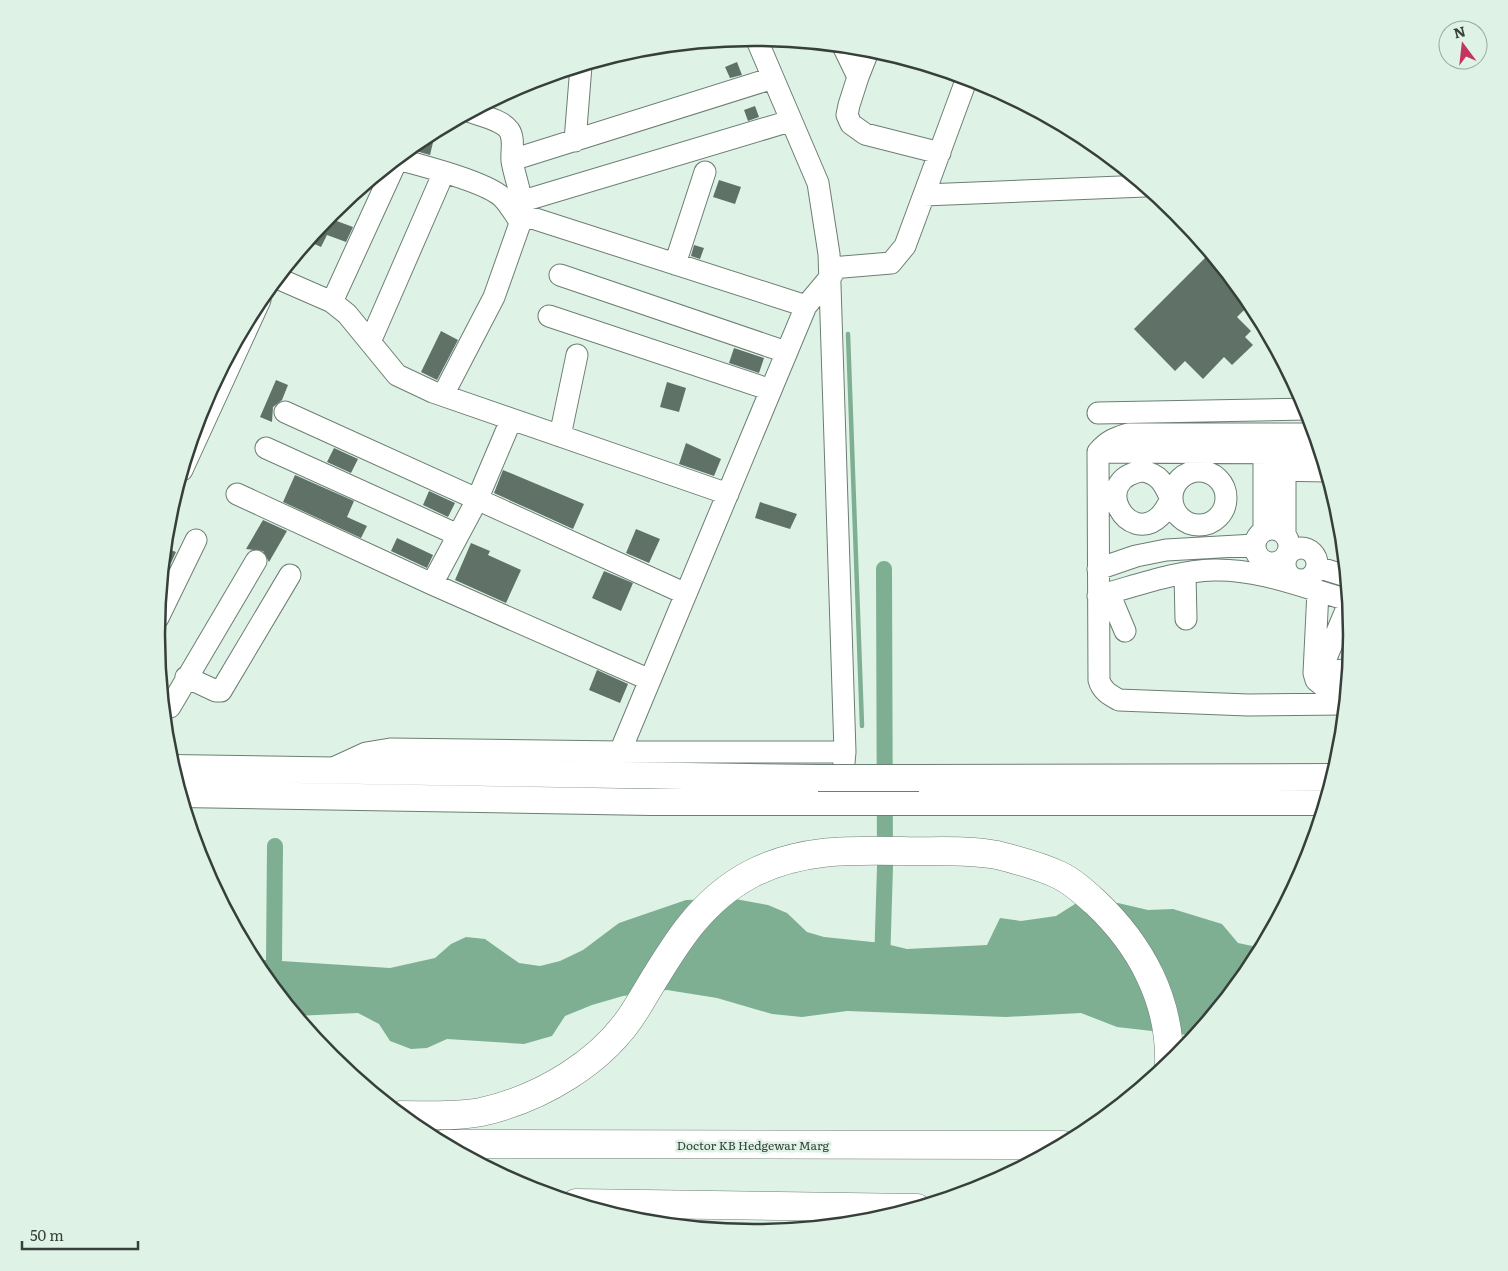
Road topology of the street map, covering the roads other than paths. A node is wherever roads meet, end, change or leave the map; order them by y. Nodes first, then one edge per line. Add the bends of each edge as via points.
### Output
1 (760, 46) edge
2 (847, 54) edge
3 (866, 57) edge
4 (580, 73) edge
5 (858, 77) junction
6 (773, 78) junction
7 (964, 86) edge
8 (478, 115) edge
9 (790, 121) junction
10 (575, 141) junction
11 (940, 153) junction
12 (512, 160) junction
13 (405, 161) edge
14 (393, 169) edge
15 (444, 172) junction
16 (705, 172) dead end
17 (1136, 186) edge
18 (924, 195) junction
19 (522, 213) junction
20 (835, 263) junction
21 (675, 264) junction
22 (560, 275) dead end
23 (284, 281) edge
24 (332, 302) junction
25 (806, 306) junction
26 (549, 316) dead end
27 (370, 342) junction
28 (786, 352) junction
29 (577, 355) dead end
30 (771, 390) junction
31 (443, 395) junction
32 (1298, 409) edge
33 (1192, 411) junction
34 (285, 412) dead end
35 (1098, 413) dead end
36 (511, 420) junction
37 (560, 436) junction
38 (1309, 438) edge
39 (1193, 444) junction
40 (266, 448) dead end
41 (1264, 452) junction
42 (1285, 452) junction
43 (1314, 453) edge
44 (1318, 467) edge
45 (237, 494) dead end
46 (728, 494) junction
47 (477, 500) junction
48 (1137, 523) junction
49 (458, 536) junction
50 (196, 540) dead end
51 (1267, 550) junction
52 (1287, 555) junction
53 (256, 561) dead end
54 (1108, 565) junction
55 (1317, 567) junction
56 (1185, 574) junction
57 (1340, 574) edge
58 (290, 575) dead end
59 (1296, 582) junction
60 (432, 584) junction
61 (1318, 591) junction
62 (686, 594) junction
63 (1104, 594) junction
64 (1342, 599) edge
65 (166, 602) edge
66 (1186, 619) dead end
67 (1125, 631) dead end
68 (1343, 634) edge
69 (1342, 670) edge
70 (186, 677) junction
71 (650, 680) junction
72 (1340, 689) edge
73 (1339, 704) edge
74 (169, 707) edge
75 (620, 752) junction
76 (845, 752) junction
77 (180, 768) edge
78 (328, 771) junction
79 (1326, 777) edge
80 (187, 794) edge
81 (798, 801) junction
82 (1319, 802) edge
83 (1168, 1055) edge
84 (412, 1115) edge
85 (456, 1144) edge
86 (1051, 1145) edge
87 (596, 1203) edge
88 (894, 1208) edge

1 - 6 street
2 - 5 street
3 - 5 street
4 - 10 street
5 - 11 street via 848,105 851,124 865,134
6 - 9 street
6 - 10 street
7 - 11 street
8 - 12 street via 504,124 509,130 513,139
9 - 19 street
9 - 20 street via 818,183
10 - 12 street
11 - 18 street
12 - 19 street
13 - 15 street
14 - 24 street
15 - 19 street via 495,192
15 - 27 street
16 - 21 street
17 - 18 street
18 - 20 street via 906,246 893,255
19 - 21 street
19 - 31 street via 494,297
20 - 25 street
20 - 76 street
21 - 25 street
22 - 28 street
23 - 24 street
24 - 27 street via 347,314
25 - 28 street
26 - 30 street
27 - 31 street via 397,374
28 - 30 street
29 - 37 street
30 - 46 street
31 - 36 street
32 - 33 street
33 - 35 street
33 - 39 street
34 - 47 street
36 - 37 street
36 - 47 street
37 - 46 street
38 - 42 street
39 - 41 street
39 - 54 street via 1098,452
40 - 49 street
41 - 42 street
41 - 51 street
42 - 43 street
42 - 44 street
42 - 51 street
45 - 60 street
46 - 62 street
47 - 49 street
47 - 62 street
48 - 48 street via 1154,520 1171,499 1164,482 1142,470 1125,476 1116,491 1115,500 1122,515
48 - 54 street
49 - 60 street
50 - 65 street
51 - 52 street via 1289,544
51 - 54 street via 1166,550
51 - 56 street via 1236,571
51 - 59 street
52 - 55 street via 1296,549 1307,549 1316,556
52 - 59 street via 1286,570
53 - 70 street
54 - 63 street
55 - 57 street
55 - 59 street via 1308,579
56 - 63 street via 1166,576
56 - 66 street
58 - 70 street via 221,691
59 - 61 street
60 - 71 street
61 - 64 street
61 - 72 street via 1314,673 1316,680 1327,689
62 - 71 street
63 - 67 street
63 - 73 street via 1099,680 1100,686 1119,700 1248,705
68 - 69 street via 1325,657 1324,669
70 - 74 street
71 - 75 street
75 - 76 street
75 - 78 street via 390,749 366,753
76 - 81 street via 840,788 814,793
77 - 78 main road
78 - 79 main road, bridge via 818,778
80 - 81 main road via 651,802
81 - 82 main road
83 - 84 highway via 1165,1017 1150,972 1110,916 1061,876 996,855 847,850 801,855 778,863 751,874 713,900 683,932 624,1026 590,1060 565,1077 508,1104 480,1112
85 - 86 highway, Doctor KB Hedgewar Marg
87 - 88 highway

